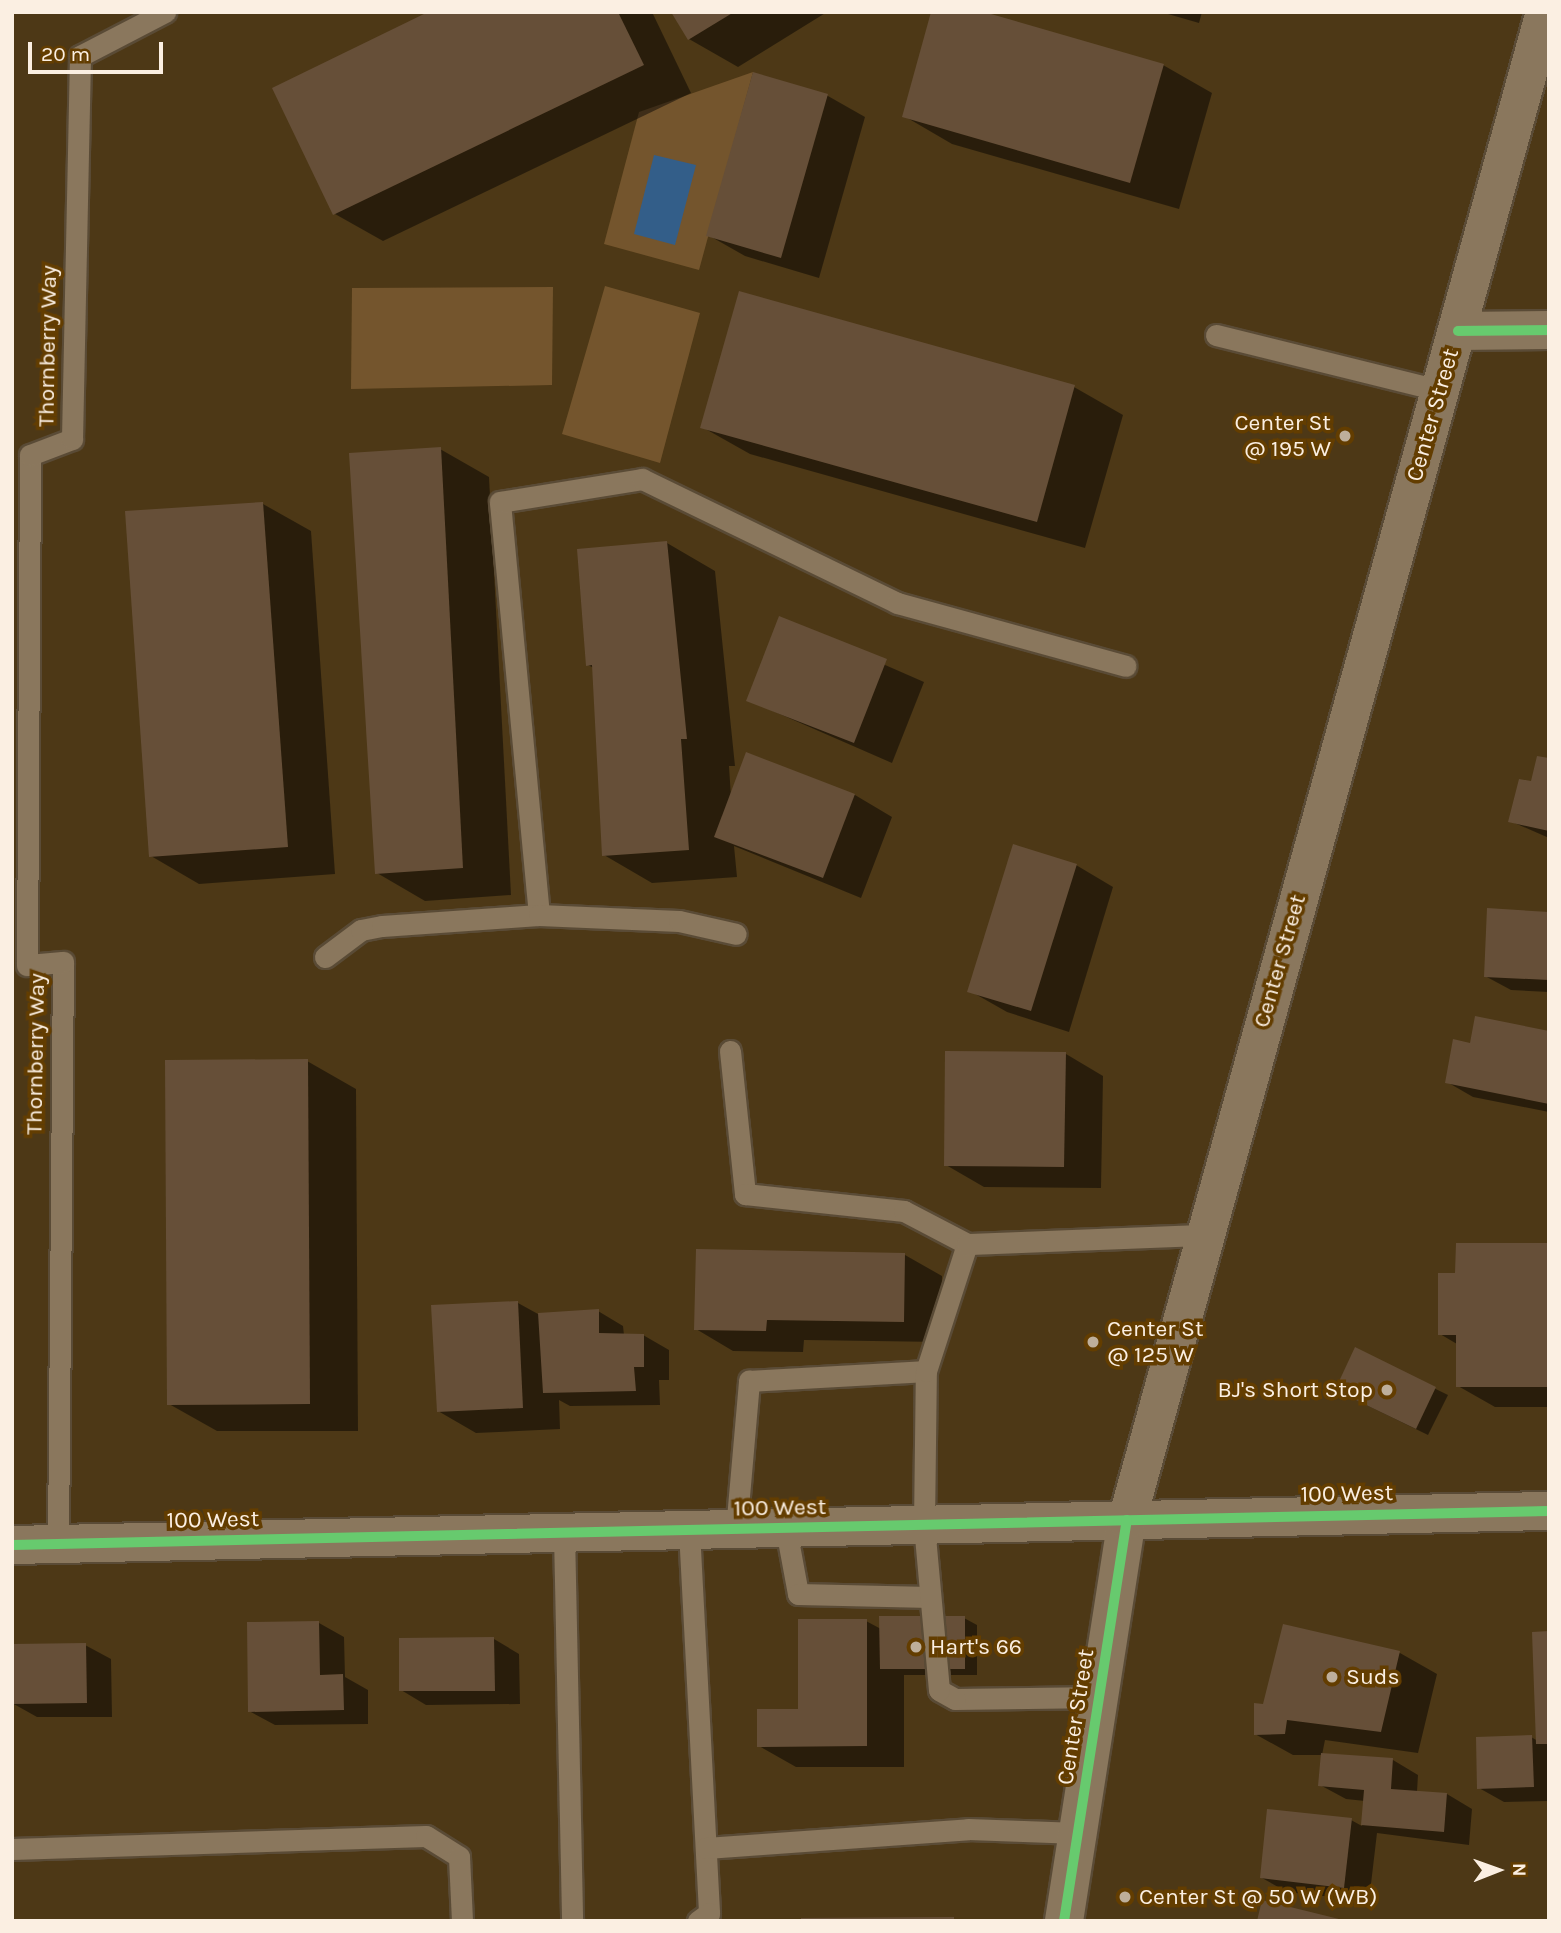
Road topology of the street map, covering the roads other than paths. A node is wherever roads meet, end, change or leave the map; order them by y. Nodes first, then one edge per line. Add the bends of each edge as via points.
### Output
1 (164, 12) edge
2 (1545, 12) edge
3 (1549, 330) edge
4 (1458, 331) junction
5 (1216, 335) dead end
6 (1439, 390) junction
7 (1125, 666) dead end
8 (539, 915) junction
9 (736, 933) dead end
10 (325, 957) dead end
11 (730, 1051) dead end
12 (1203, 1235) junction
13 (967, 1244) junction
14 (926, 1371) junction
15 (1549, 1511) edge
16 (1127, 1520) junction
17 (924, 1525) junction
18 (786, 1529) junction
19 (689, 1530) junction
20 (736, 1530) junction
21 (564, 1533) junction
22 (12, 1545) edge
23 (58, 1545) junction
24 (930, 1597) junction
25 (1101, 1697) junction
26 (1078, 1833) junction
27 (706, 1848) junction
28 (12, 1849) edge
29 (463, 1921) edge
30 (572, 1921) edge
31 (698, 1921) edge
32 (1064, 1921) edge

1 - 23 lane, Thornberry Way via 80,56 72,439 30,455 27,965 64,962
2 - 4 main road, Center Street
3 - 4 main road
4 - 6 main road, Center Street
5 - 6 lane
6 - 12 main road, Center Street
7 - 8 lane via 897,603 642,479 500,502
8 - 9 lane via 679,921
8 - 10 lane via 361,930
11 - 13 lane via 746,1194 904,1211
12 - 13 lane
12 - 16 main road, Center Street
13 - 14 lane
14 - 17 lane
14 - 20 lane via 749,1381
15 - 16 main road, 100 West
16 - 17 main road, 100 West
16 - 25 main road, Center Street
17 - 18 main road, 100 West
17 - 24 lane
18 - 20 main road, 100 West
18 - 24 lane via 798,1594
19 - 20 main road, 100 West
19 - 21 main road, 100 West
19 - 27 lane
21 - 23 main road, 100 West
21 - 30 lane
22 - 23 main road, 100 West
24 - 25 lane via 939,1690 946,1697
25 - 26 main road, Center Street
26 - 27 lane via 968,1829
26 - 32 main road, Center Street
27 - 31 lane via 709,1913
28 - 29 lane via 426,1836 459,1857

